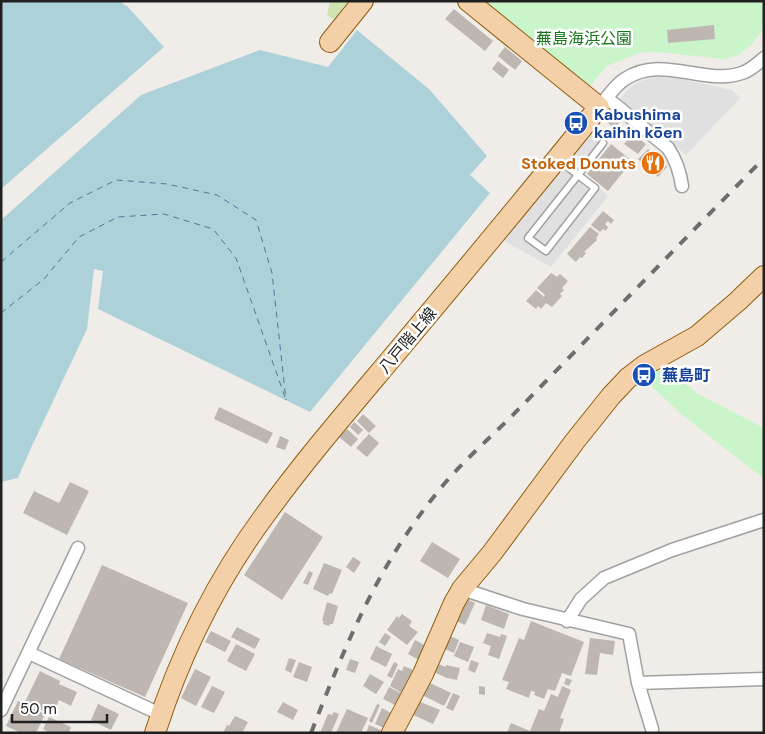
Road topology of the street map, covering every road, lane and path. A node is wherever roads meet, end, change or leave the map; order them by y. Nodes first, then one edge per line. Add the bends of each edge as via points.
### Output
1 (363, 1) edge
2 (468, 1) edge
3 (330, 42) dead end
4 (764, 58) edge
5 (603, 103) junction
6 (603, 143) dead end
7 (557, 158) junction
8 (578, 175) junction
9 (682, 186) dead end
10 (764, 276) edge
11 (764, 520) edge
12 (78, 548) dead end
13 (462, 589) junction
14 (567, 620) junction
15 (29, 653) junction
16 (764, 679) edge
17 (638, 684) junction
18 (1, 710) edge
19 (159, 727) edge
20 (652, 729) dead end
21 (392, 733) edge

1 - 3 main road
2 - 5 main road
4 - 5 street via 754,67 729,76 675,69 642,70 623,80
5 - 7 main road, 八戸階上線
5 - 9 street via 668,148 680,172
6 - 8 lane
7 - 8 lane
7 - 19 main road, 八戸階上線 via 264,517 212,599 188,644
8 - 8 lane via 595,188 546,251 528,238
10 - 13 main road via 696,336 628,378 575,441
11 - 14 street via 672,550 604,578 581,599
12 - 15 street
13 - 14 street
13 - 21 main road
14 - 17 street via 629,634
15 - 18 street
15 - 19 street
16 - 17 street
17 - 20 street

